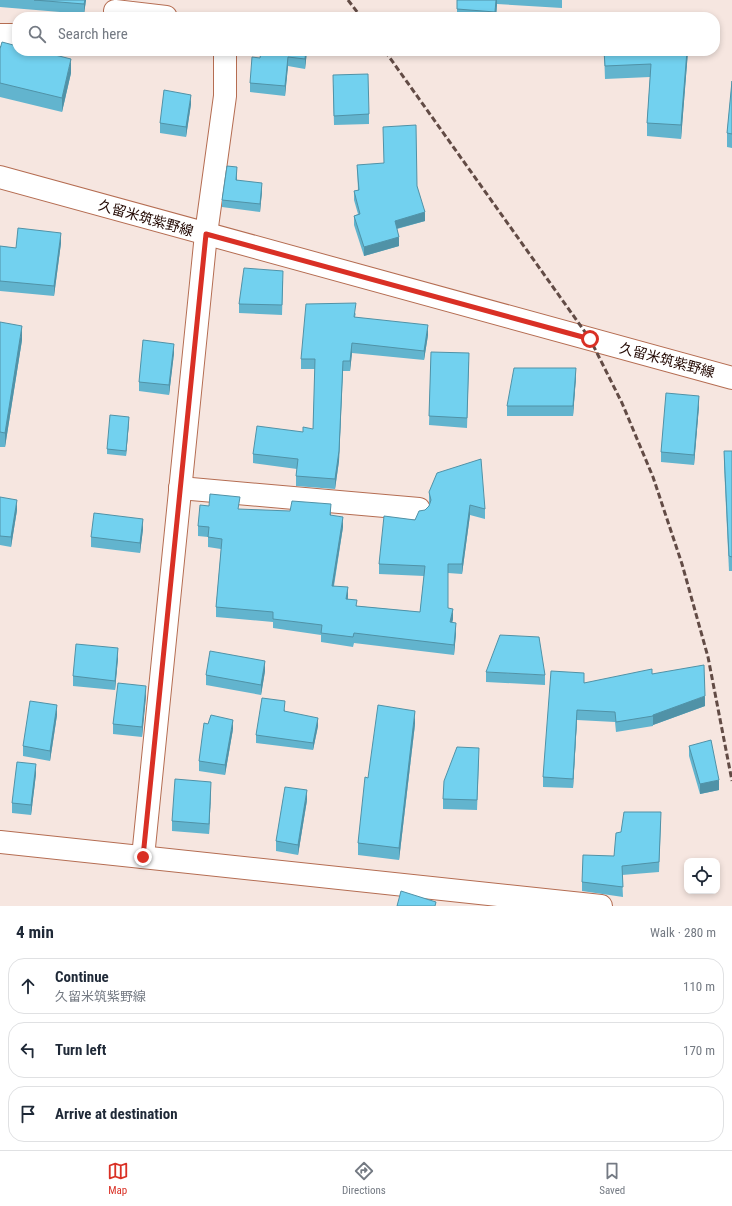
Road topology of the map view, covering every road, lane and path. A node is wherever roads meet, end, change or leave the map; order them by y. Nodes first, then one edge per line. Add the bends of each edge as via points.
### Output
1 (113, 9) edge
2 (133, 12) edge
3 (0, 35) edge
4 (12, 35) edge
5 (225, 56) edge
6 (0, 177) edge
7 (206, 234) junction
8 (732, 378) edge
9 (180, 488) junction
10 (419, 509) edge
11 (0, 842) edge
12 (143, 857) junction
13 (601, 906) edge

1 - 2 street
3 - 4 street
5 - 7 street via 225,96
6 - 7 street, 久留米筑紫野線
7 - 8 street, 久留米筑紫野線
7 - 9 street
9 - 10 street
9 - 12 street
11 - 12 street
12 - 13 street

